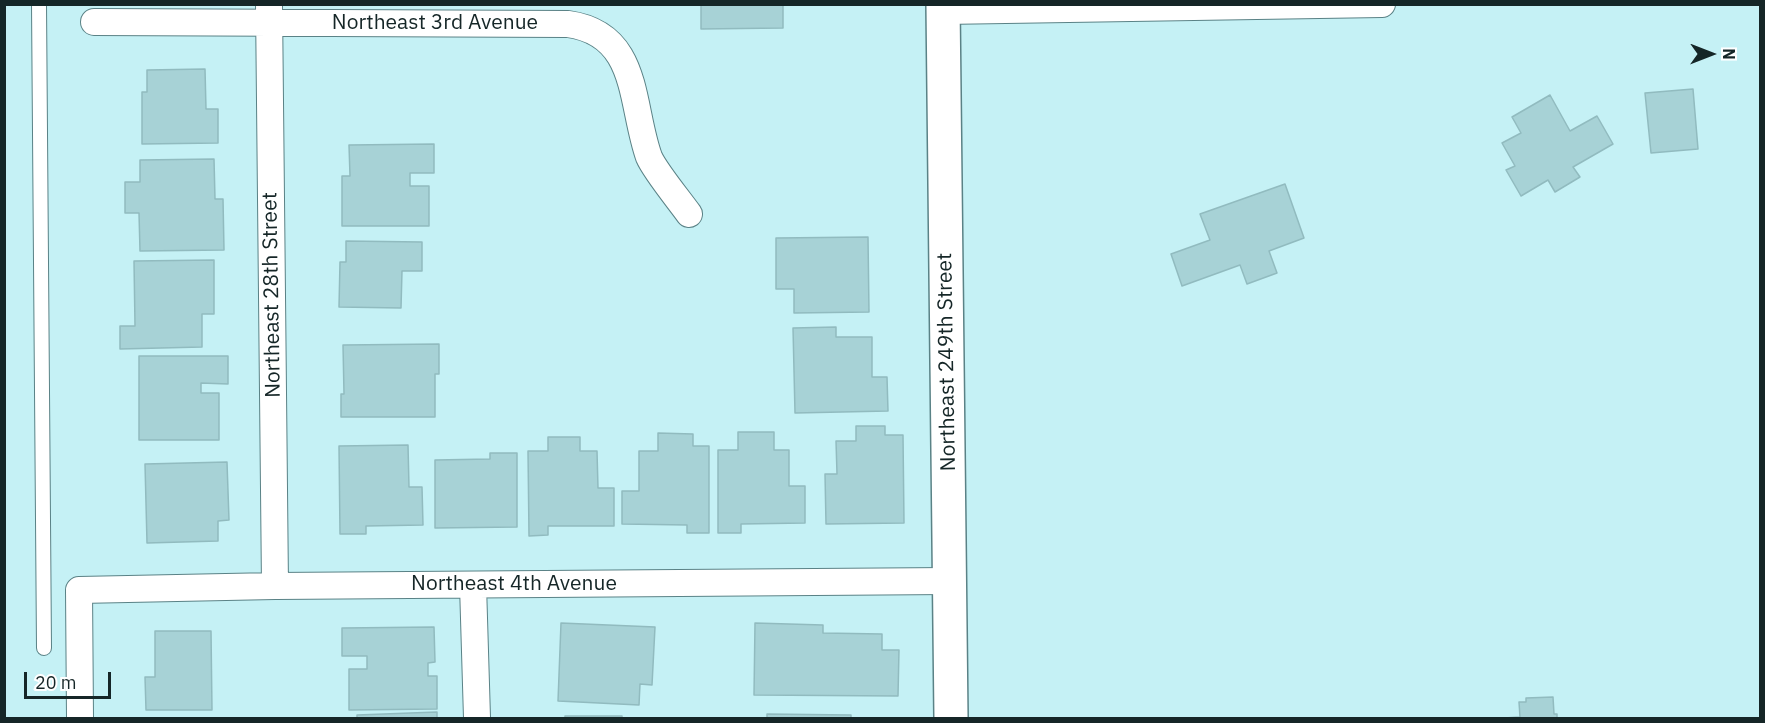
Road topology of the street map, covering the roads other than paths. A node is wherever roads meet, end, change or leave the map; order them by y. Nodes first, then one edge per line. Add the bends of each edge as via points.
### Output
1 (39, 4) edge
2 (1382, 4) edge
3 (943, 8) edge
4 (269, 13) edge
5 (94, 22) dead end
6 (689, 214) dead end
7 (949, 581) junction
8 (473, 585) junction
9 (275, 586) junction
10 (44, 648) dead end
11 (80, 718) edge
12 (477, 718) edge
13 (951, 718) edge

1 - 10 lane
2 - 3 street
3 - 7 street, Northeast 249th Street
4 - 5 street, Northeast 3rd Avenue
4 - 6 street, Northeast 3rd Avenue via 568,24 595,31 624,62 650,159
4 - 9 street, Northeast 28th Street
7 - 8 street, Northeast 4th Avenue
7 - 13 street, Northeast 249th Street
8 - 9 street, Northeast 4th Avenue
8 - 12 street
9 - 11 street, Northeast 4th Avenue via 79,590

